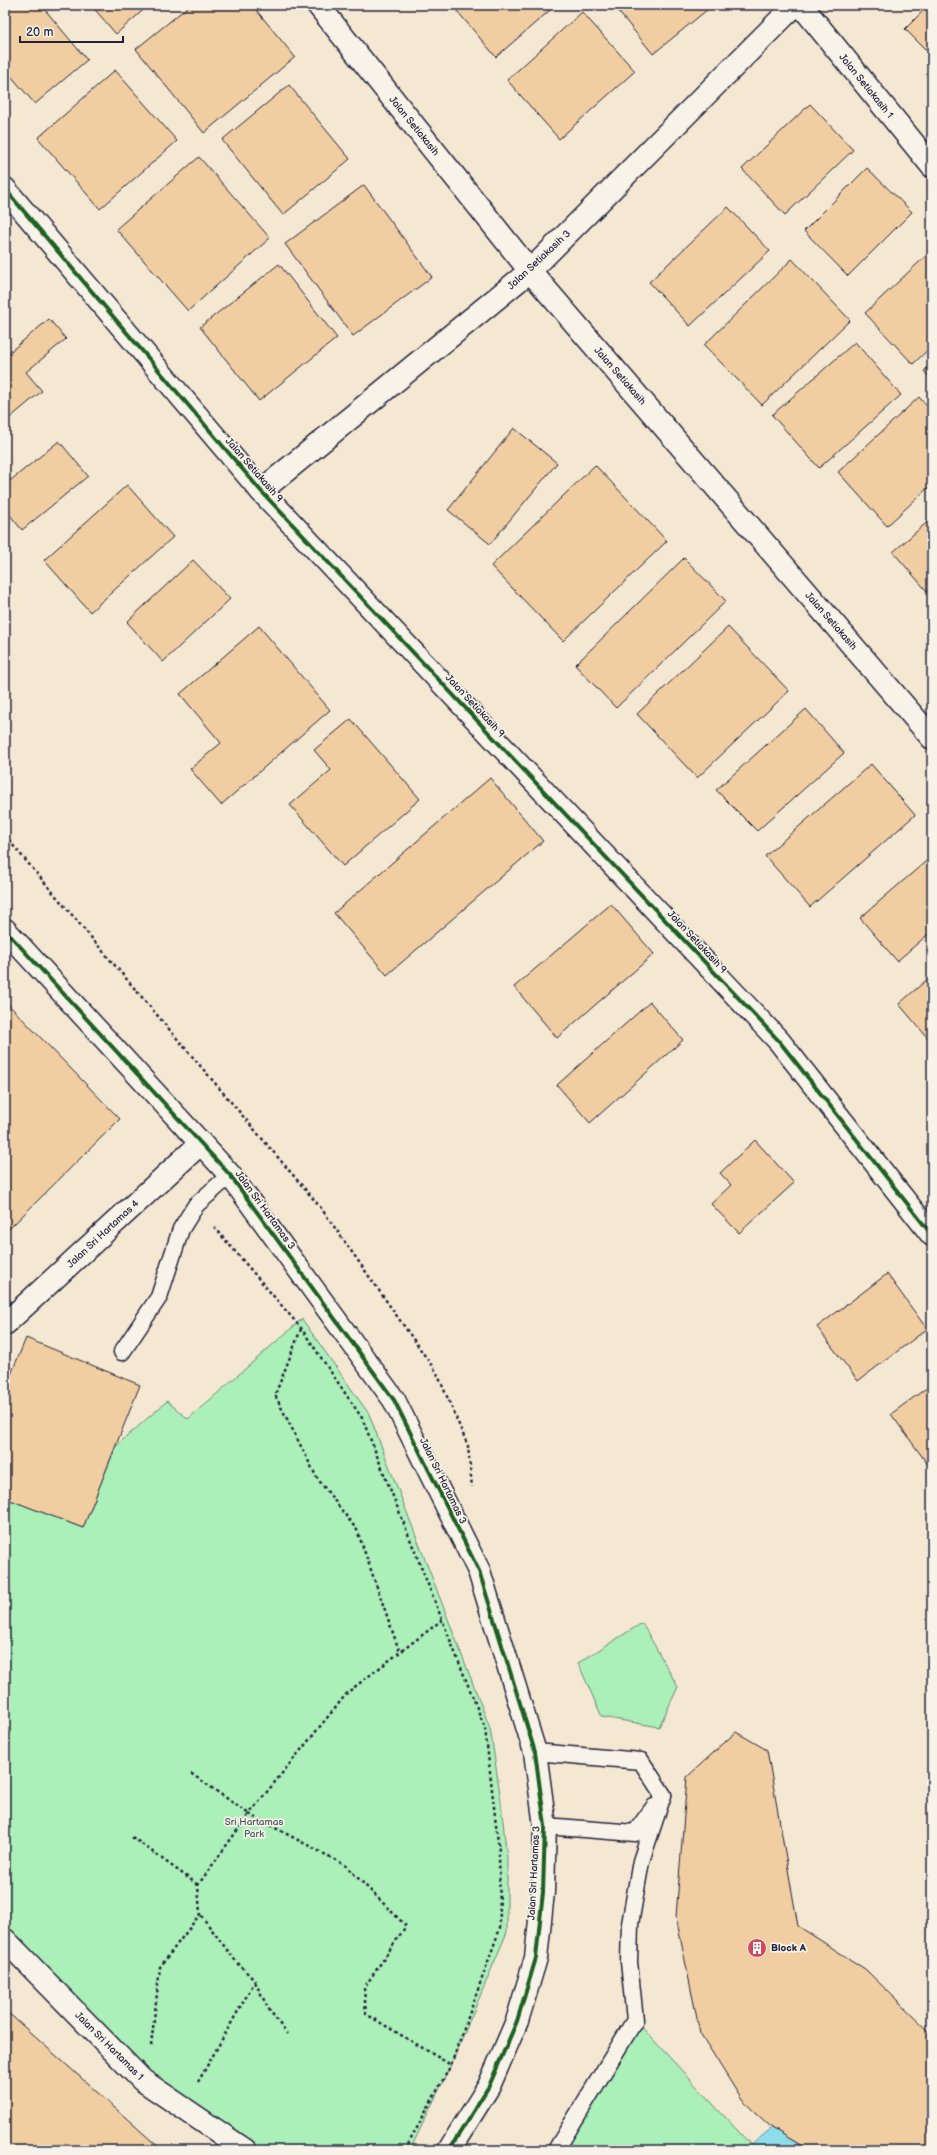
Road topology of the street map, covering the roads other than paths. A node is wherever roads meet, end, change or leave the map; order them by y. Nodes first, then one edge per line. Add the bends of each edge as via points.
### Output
1 (318, 5) edge
2 (795, 5) edge
3 (801, 5) edge
4 (932, 166) edge
5 (5, 190) edge
6 (530, 271) junction
7 (261, 491) junction
8 (932, 738) edge
9 (5, 930) edge
10 (201, 1143) junction
11 (230, 1175) junction
12 (932, 1235) edge
13 (5, 1324) edge
14 (122, 1352) dead end
15 (536, 1752) junction
16 (663, 1795) junction
17 (545, 1826) junction
18 (5, 1940) edge
19 (245, 2150) edge
20 (450, 2150) edge
21 (556, 2150) edge

1 - 6 street, Jalan Setiakasih
2 - 6 street, Jalan Setiakasih 3
3 - 4 street, Jalan Setiakasih 1
5 - 7 street, Jalan Setiakasih 9
6 - 7 street, Jalan Setiakasih 3
6 - 8 street, Jalan Setiakasih
7 - 12 street, Jalan Setiakasih 9 via 779,1040
9 - 10 street, Jalan Sri Hartamas 3
10 - 11 street, Jalan Sri Hartamas 3
10 - 13 street, Jalan Sri Hartamas 4
11 - 14 lane via 196,1205 181,1229 159,1297
11 - 15 street, Jalan Sri Hartamas 3 via 394,1400 479,1571
15 - 16 lane via 641,1761
15 - 17 street, Jalan Sri Hartamas 3
16 - 17 lane via 635,1833
16 - 21 lane via 641,1861 630,1924 628,1962 635,2020
17 - 20 street, Jalan Sri Hartamas 3 via 543,1892 536,1958 517,2021 489,2086
18 - 19 street, Jalan Sri Hartamas 1 via 142,2080

